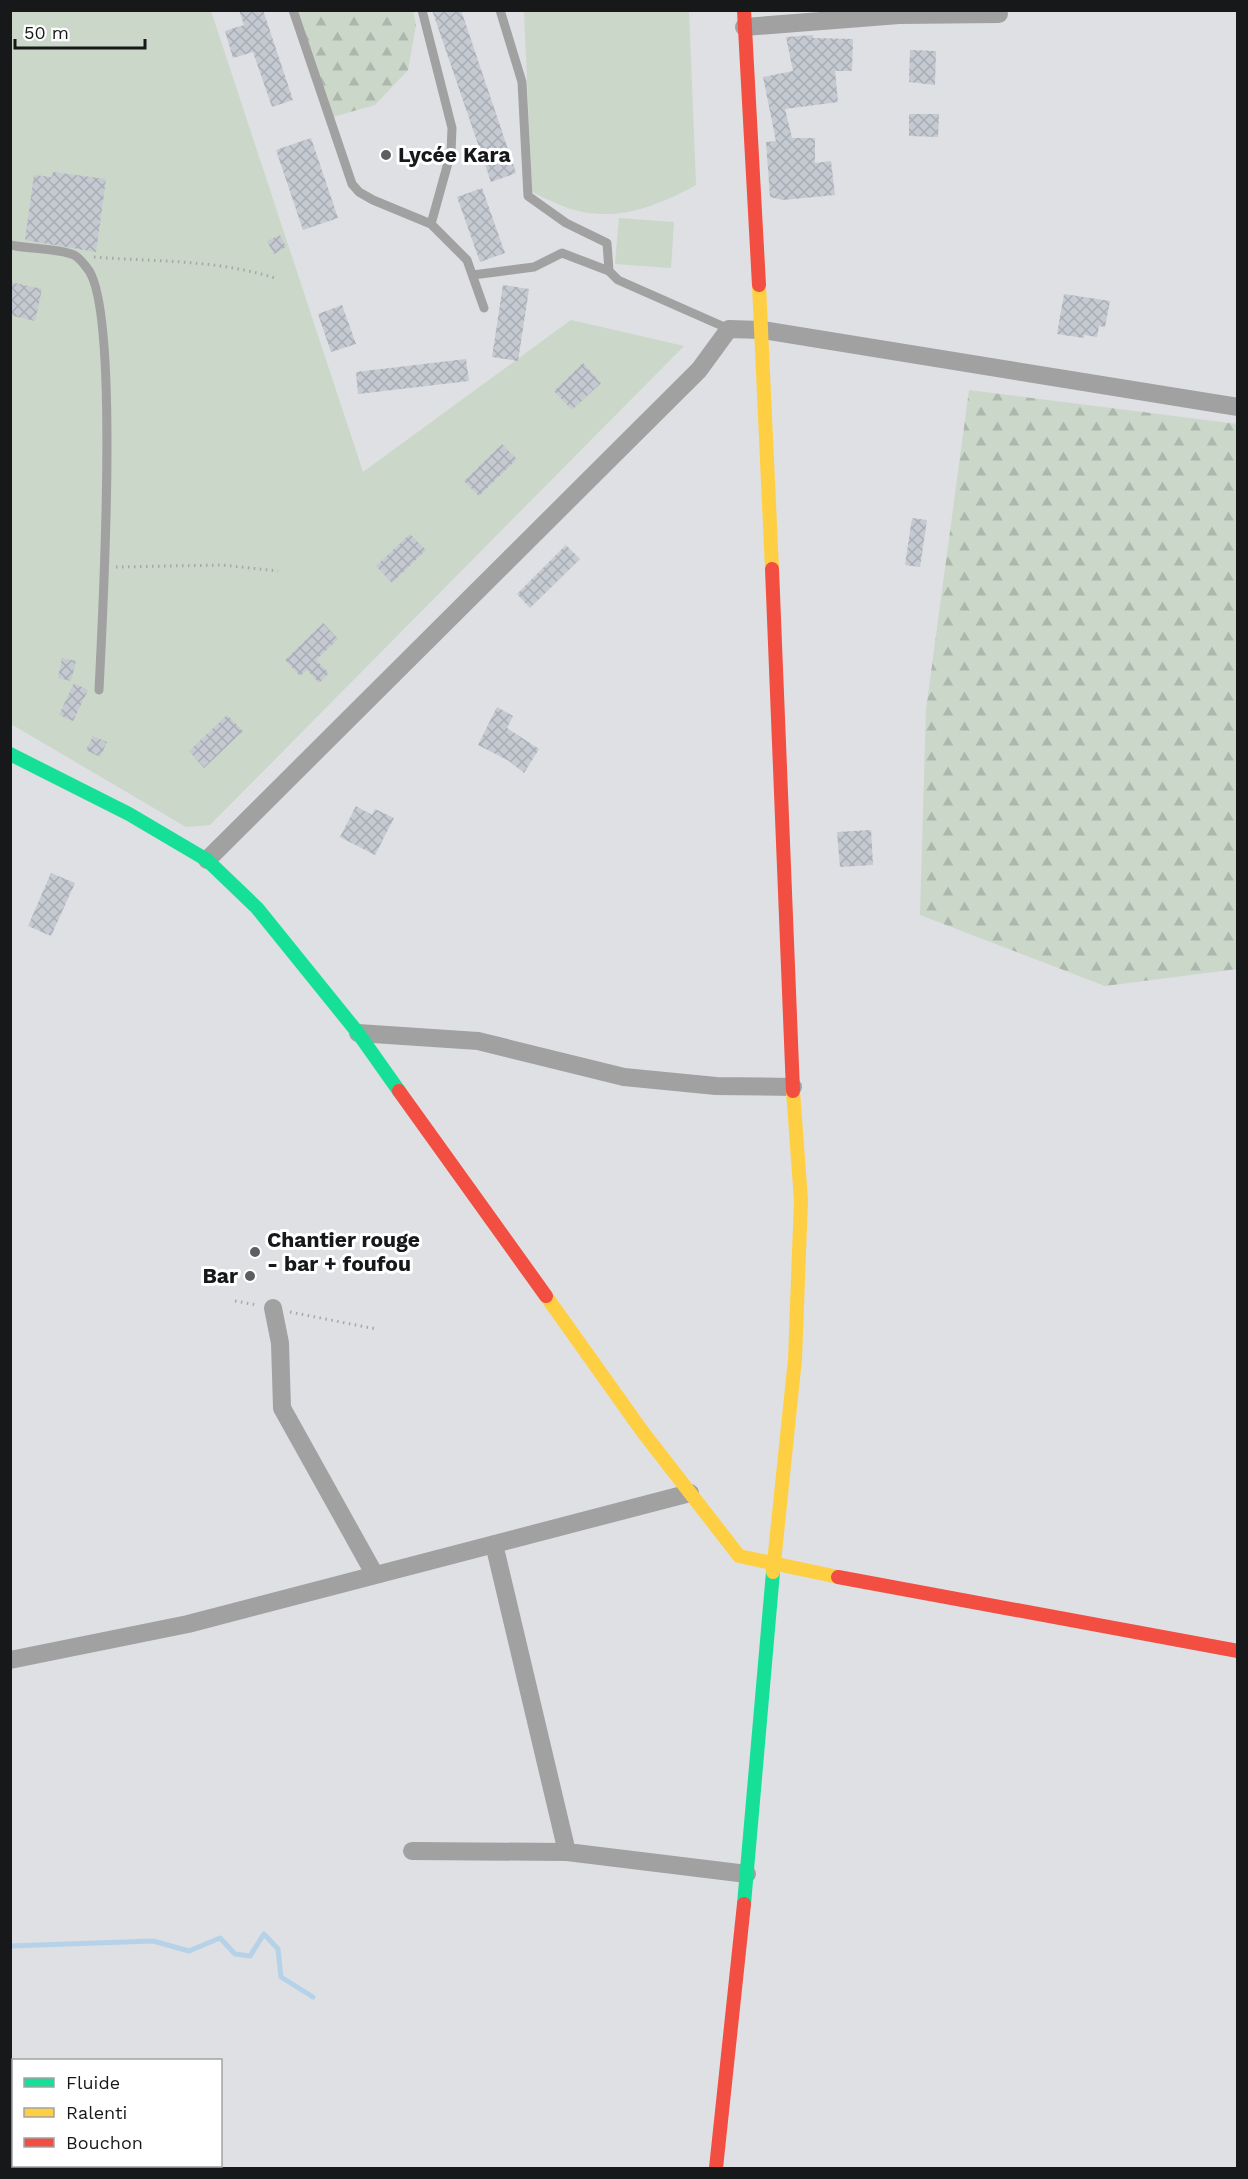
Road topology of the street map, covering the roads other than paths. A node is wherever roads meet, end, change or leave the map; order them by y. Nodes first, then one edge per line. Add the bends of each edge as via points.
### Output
1 (293, 10) edge
2 (422, 10) edge
3 (500, 10) edge
4 (999, 14) dead end
5 (744, 19) edge
6 (431, 224) junction
7 (10, 245) edge
8 (609, 271) junction
9 (472, 275) junction
10 (484, 308) dead end
11 (729, 329) junction
12 (762, 330) junction
13 (1238, 407) edge
14 (99, 690) dead end
15 (10, 754) edge
16 (207, 860) junction
17 (358, 1033) junction
18 (793, 1087) junction
19 (273, 1308) road end
20 (690, 1493) junction
21 (494, 1544) junction
22 (774, 1565) junction
23 (375, 1575) junction
24 (1238, 1651) edge
25 (10, 1660) edge
26 (412, 1851) dead end
27 (567, 1852) junction
28 (747, 1874) junction
29 (716, 2169) edge

1 - 6 lane via 352,184 373,200
2 - 6 lane via 452,128 451,152
3 - 8 lane via 522,82 528,195 566,223 607,243
4 - 5 street
5 - 12 street
6 - 9 lane via 467,260
7 - 14 lane via 74,255 89,270 98,298 106,415
8 - 9 lane via 562,253 534,267
8 - 11 lane via 618,280
9 - 10 lane
11 - 12 street
11 - 16 street via 699,370
12 - 13 street
12 - 18 street
15 - 16 street via 129,814
16 - 17 street via 257,908
17 - 18 street via 478,1041 624,1077 716,1086
17 - 20 street
18 - 22 street via 801,1200 795,1359
19 - 23 street via 280,1343 282,1407
20 - 21 street
20 - 22 street via 739,1556
21 - 23 street
21 - 27 street
22 - 24 street
22 - 28 street
23 - 25 street via 188,1624
26 - 27 street
27 - 28 street
28 - 29 street

